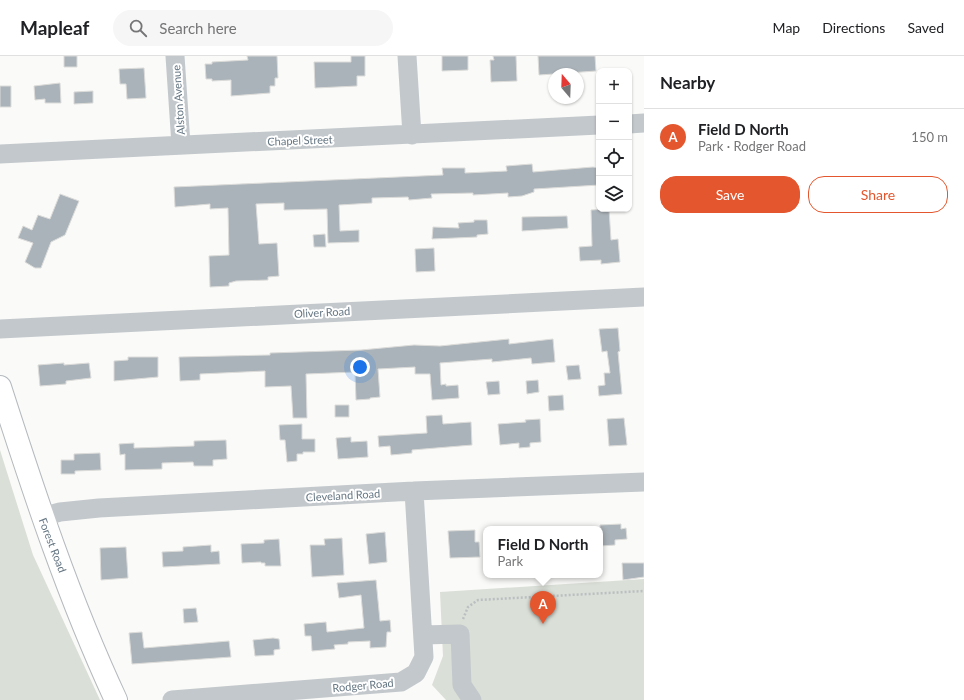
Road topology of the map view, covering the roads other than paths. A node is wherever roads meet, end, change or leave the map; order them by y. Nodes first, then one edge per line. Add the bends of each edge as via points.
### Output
1 (175, 56) edge
2 (407, 56) edge
3 (644, 123) edge
4 (632, 124) edge
5 (596, 125) edge
6 (412, 135) junction
7 (181, 145) junction
8 (0, 154) edge
9 (644, 296) edge
10 (0, 329) edge
11 (0, 387) edge
12 (644, 482) edge
13 (414, 492) junction
14 (42, 517) junction
15 (423, 635) junction
16 (116, 700) edge
17 (172, 700) edge
18 (472, 700) edge

1 - 7 street, Alston Avenue
2 - 6 street
3 - 4 street
5 - 6 street, Chapel Street
6 - 7 street, Chapel Street
7 - 8 street, Chapel Street
9 - 10 street, Oliver Road
11 - 14 main road, Forest Road
12 - 13 street, Cleveland Road
13 - 14 street, Cleveland Road via 99,508 60,512
13 - 15 street, Rodger Road
14 - 16 main road, Forest Road
15 - 17 street, Rodger Road via 424,657 416,673 401,682
15 - 18 street via 460,634 462,685

